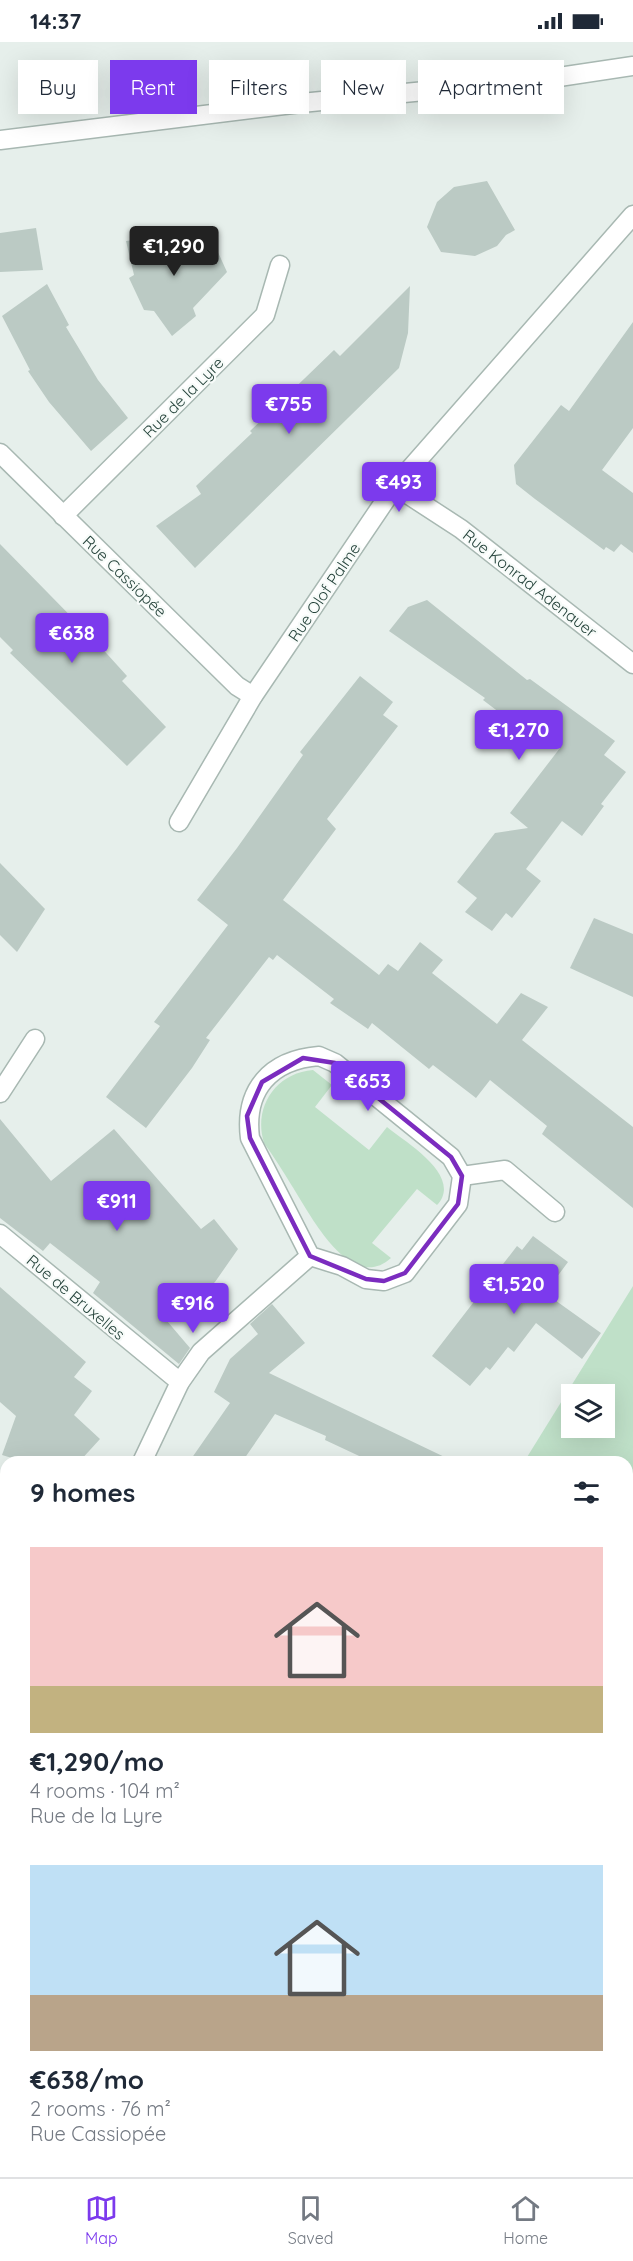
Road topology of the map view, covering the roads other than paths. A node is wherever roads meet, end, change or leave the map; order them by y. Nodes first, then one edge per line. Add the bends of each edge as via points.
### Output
1 (633, 66) edge
2 (0, 140) edge
3 (633, 215) edge
4 (280, 265) dead end
5 (0, 453) edge
6 (395, 486) junction
7 (63, 516) junction
8 (633, 664) edge
9 (253, 696) junction
10 (179, 822) dead end
11 (35, 1039) dead end
12 (2, 1083) edge
13 (462, 1176) junction
14 (555, 1212) dead end
15 (0, 1234) edge
16 (310, 1256) junction
17 (180, 1382) junction
18 (145, 1456) edge

1 - 2 street
3 - 6 street, Rue Olof Palme
4 - 7 street, Rue de la Lyre via 265,315
5 - 7 street, Rue Cassiopée
6 - 8 street, Rue Konrad Adenauer via 461,529
6 - 9 street, Rue Olof Palme
7 - 9 street, Rue Cassiopée via 237,686
9 - 10 street, Rue Olof Palme
11 - 12 street
13 - 14 street via 505,1170
13 - 16 street via 458,1204 405,1273 384,1281 366,1279
13 - 16 street via 451,1157 335,1062 319,1056 279,1068 262,1082 251,1099 247,1116 250,1138
15 - 17 street, Rue de Bruxelles
16 - 17 street via 211,1342
17 - 18 street

